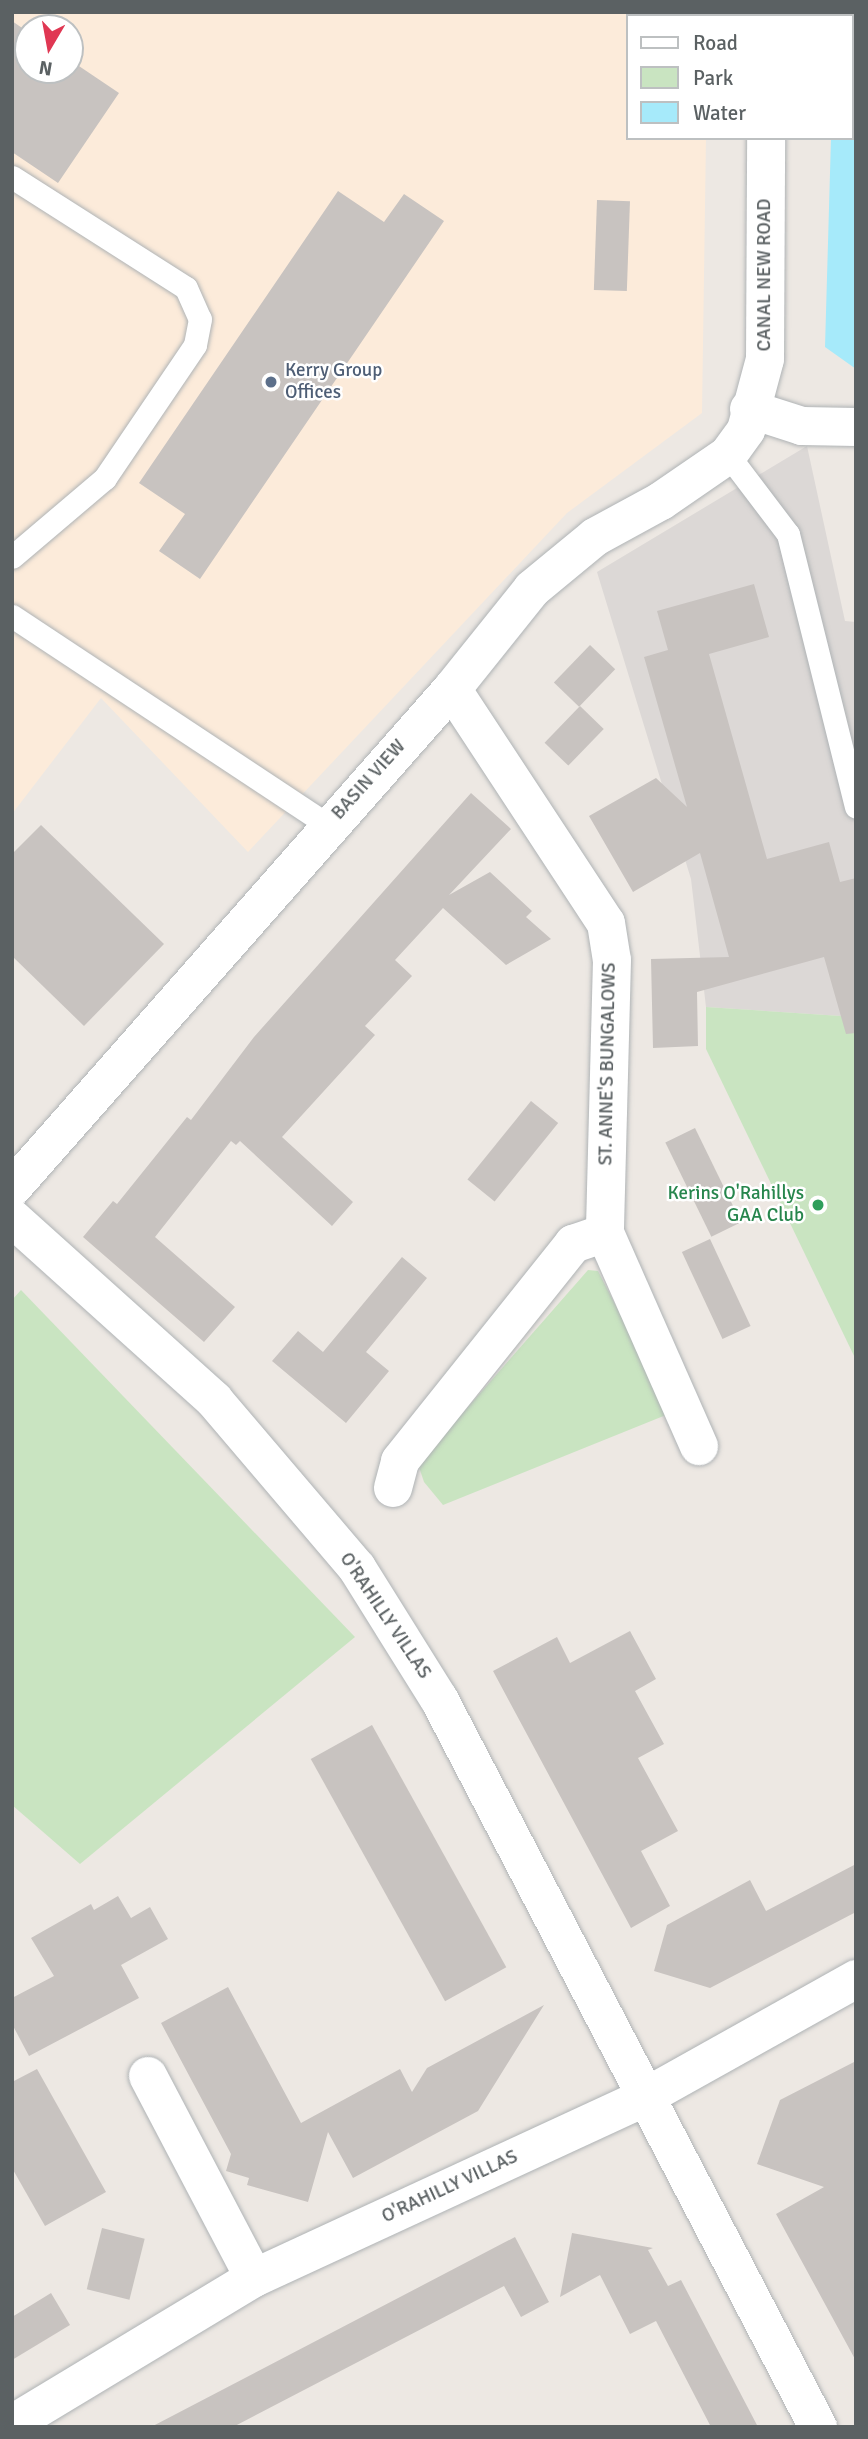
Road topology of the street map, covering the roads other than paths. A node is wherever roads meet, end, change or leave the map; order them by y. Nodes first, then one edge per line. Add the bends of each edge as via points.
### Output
1 (766, 140) edge
2 (12, 177) edge
3 (749, 409) junction
4 (856, 427) edge
5 (728, 455) junction
6 (12, 557) edge
7 (12, 616) edge
8 (452, 689) junction
9 (856, 807) edge
10 (328, 825) junction
11 (12, 1188) edge
12 (12, 1218) edge
13 (605, 1233) junction
14 (699, 1446) dead end
15 (393, 1488) dead end
16 (856, 1979) edge
17 (148, 2076) dead end
18 (647, 2096) junction
19 (254, 2278) junction
20 (12, 2424) edge
21 (818, 2427) edge

1 - 3 street, CANAL NEW ROAD via 765,359
2 - 6 lane via 186,288 200,319 195,345 105,478
3 - 4 street via 802,425
3 - 5 street, BASIN VIEW via 746,430
5 - 8 street, BASIN VIEW via 662,501 595,537 532,589
5 - 9 lane via 788,534
7 - 10 lane
8 - 10 street, BASIN VIEW
8 - 13 street, ST. ANNE'S BUNGALOWS via 606,923 612,960
10 - 11 street, BASIN VIEW
12 - 18 street, O'RAHILLY VILLAS via 214,1400 357,1568 439,1699
13 - 14 street, ST. ANNE'S BUNGALOWS
13 - 15 street via 573,1244 400,1461
16 - 18 street, O'RAHILLY VILLAS
17 - 19 street
18 - 19 street, O'RAHILLY VILLAS
18 - 21 street, O'RAHILLY VILLAS
19 - 20 street, O'RAHILLY VILLAS

